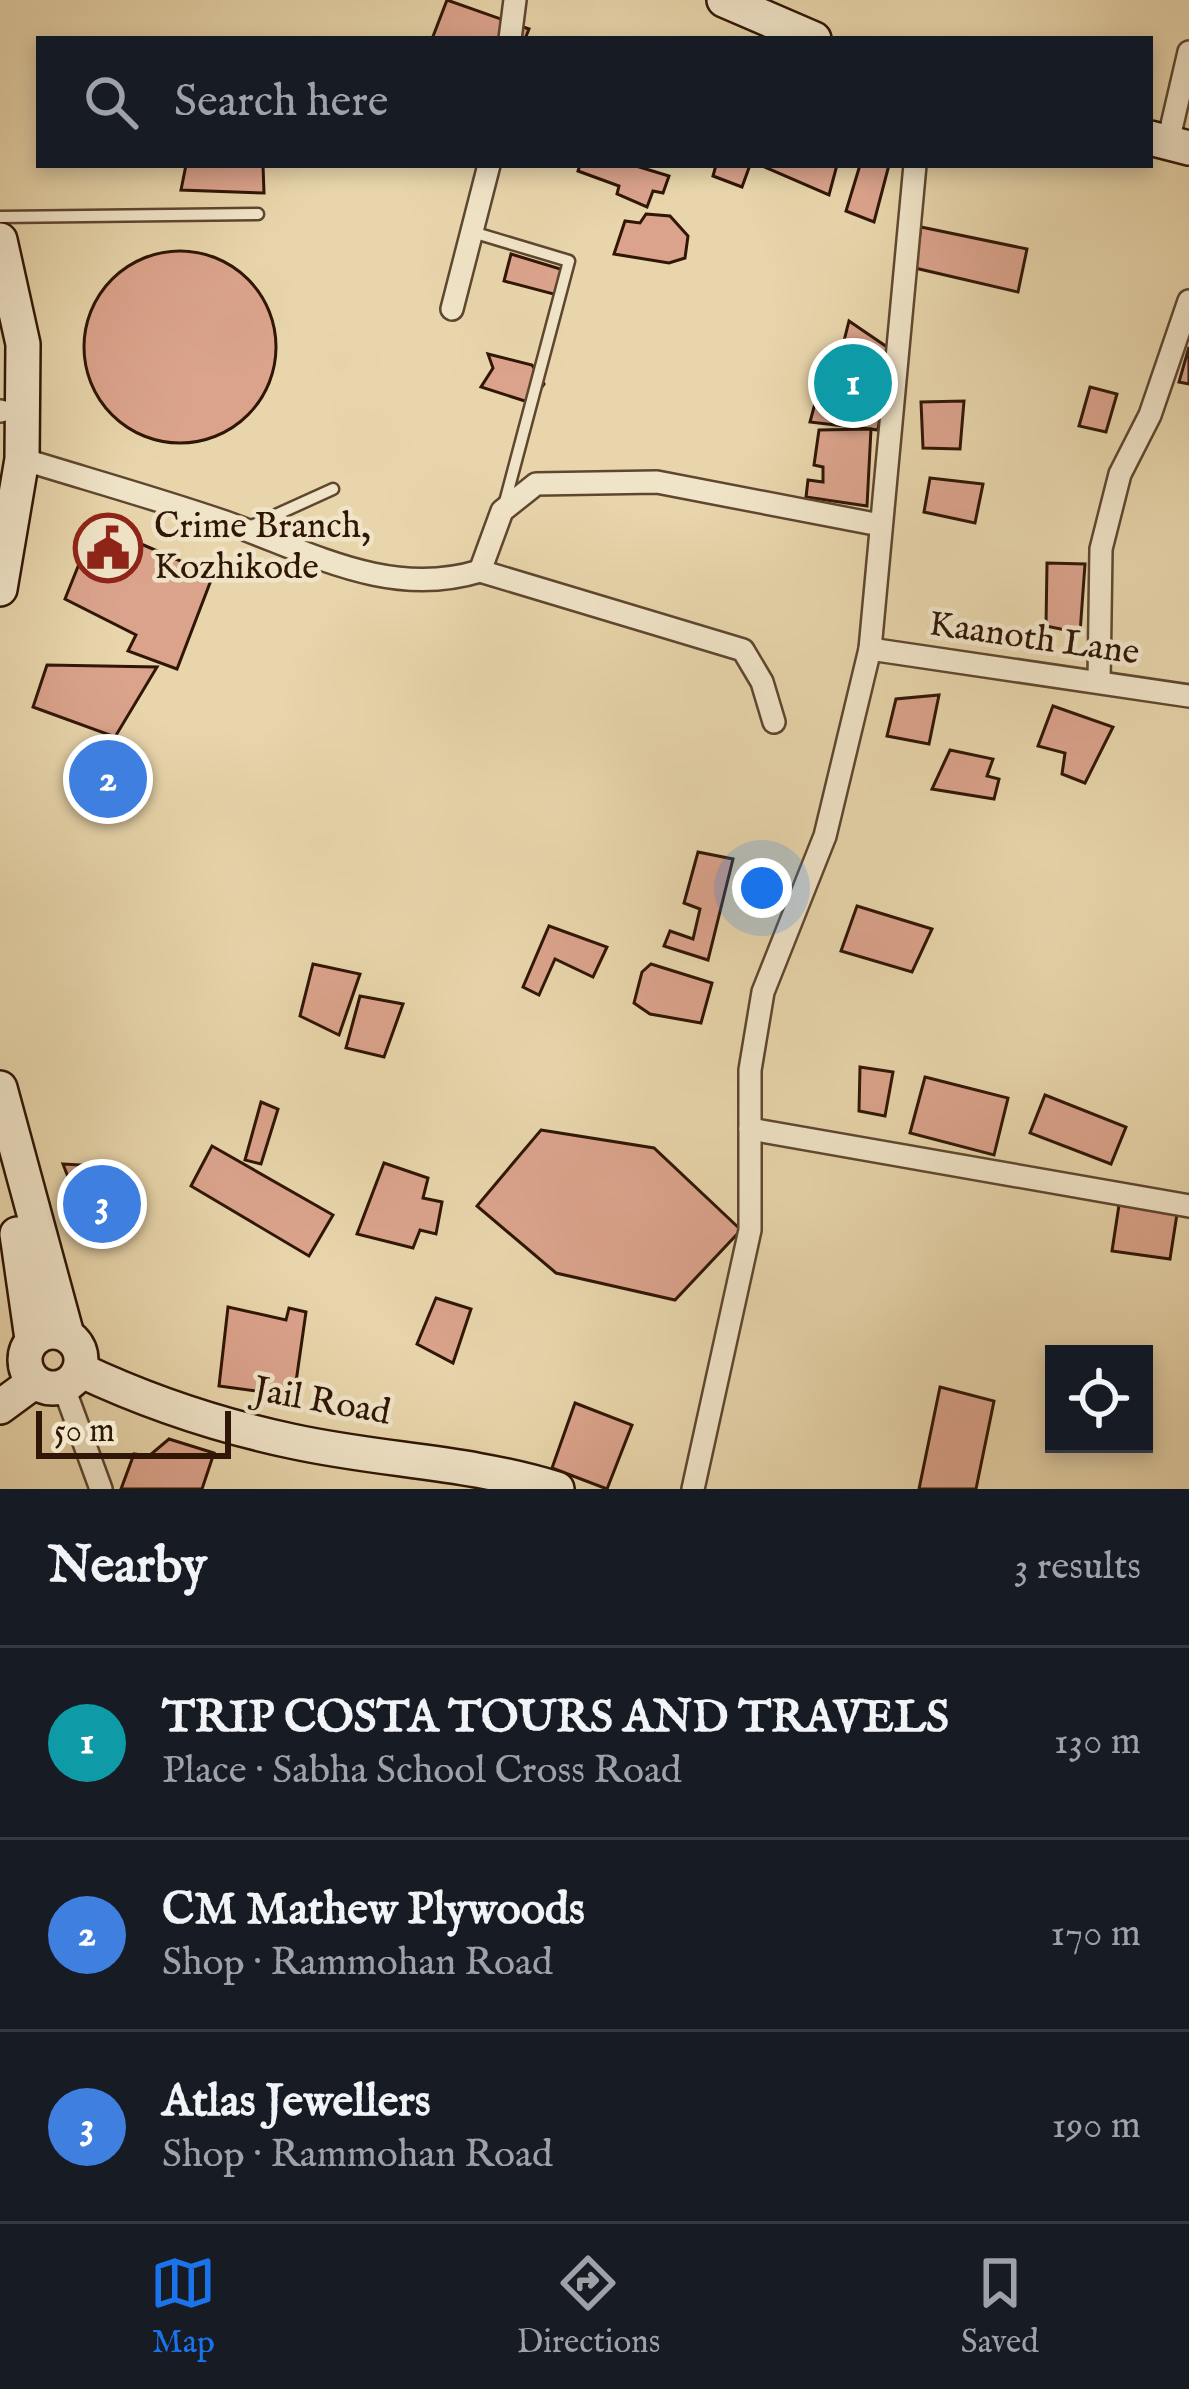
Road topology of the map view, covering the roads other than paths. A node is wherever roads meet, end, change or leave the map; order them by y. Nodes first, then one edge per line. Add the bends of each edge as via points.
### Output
1 (515, 0) edge
2 (724, 0) edge
3 (510, 36) edge
4 (807, 36) edge
5 (1189, 52) edge
6 (1169, 142) edge
7 (487, 168) edge
8 (915, 168) edge
9 (258, 214) dead end
10 (0, 218) edge
11 (468, 231) junction
12 (0, 240) edge
13 (1189, 301) edge
14 (452, 309) dead end
15 (5, 404) edge
16 (11, 450) edge
17 (333, 489) dead end
18 (502, 511) junction
19 (880, 525) junction
20 (244, 530) junction
21 (480, 572) junction
22 (0, 589) edge
23 (870, 649) junction
24 (1099, 681) junction
25 (1189, 696) edge
26 (774, 722) dead end
27 (0, 1088) edge
28 (750, 1129) junction
29 (0, 1178) edge
30 (1189, 1206) edge
31 (67, 1335) junction
32 (32, 1339) junction
33 (59, 1380) junction
34 (0, 1407) edge
35 (484, 1478) edge
36 (100, 1489) edge
37 (557, 1489) edge
38 (693, 1489) edge

1 - 3 street
2 - 4 main road
5 - 6 street
7 - 11 street
8 - 19 street
9 - 10 lane
11 - 14 street
11 - 18 lane via 569,261
12 - 15 main road via 23,344
13 - 24 street via 1150,415 1120,474 1101,549
15 - 16 main road
16 - 20 street
16 - 22 main road
17 - 20 lane
18 - 19 street via 536,484 657,482
18 - 21 street
19 - 23 street
20 - 21 street via 341,570 440,584
21 - 26 street via 743,650
23 - 24 street, Kaanoth Lane
23 - 28 street via 825,836 763,992
24 - 25 street, Kaanoth Lane
27 - 31 main road
28 - 30 street
28 - 38 street via 750,1230
29 - 32 main road via 23,1256
31 - 32 main road via 49,1331
31 - 33 main road via 81,1357
32 - 33 main road via 25,1367
33 - 34 main road
33 - 35 main road, Jail Road via 294,1442
33 - 36 street
35 - 37 main road, Jail Road

